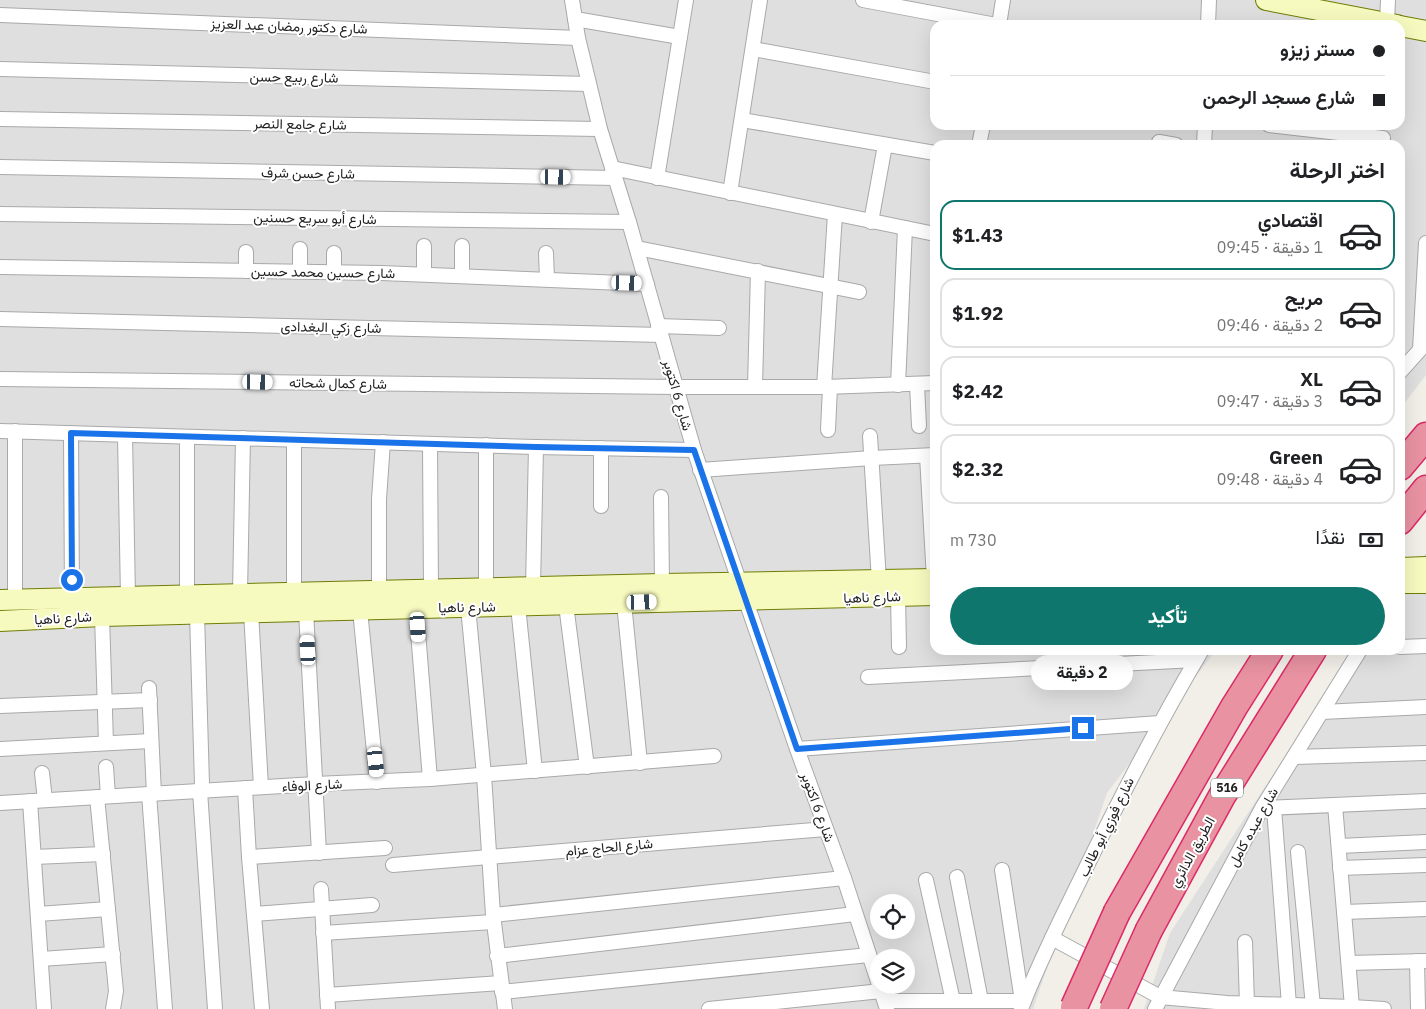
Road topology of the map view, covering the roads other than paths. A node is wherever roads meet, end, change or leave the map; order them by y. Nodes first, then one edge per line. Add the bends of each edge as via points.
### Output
1 (572, 0) edge
2 (686, 0) edge
3 (760, 0) edge
4 (863, 0) edge
5 (1003, 0) edge
6 (1209, 0) edge
7 (1266, 0) edge
8 (1388, 0) edge
9 (923, 5) edge
10 (1335, 7) edge
11 (0, 15) edge
12 (575, 19) junction
13 (979, 20) edge
14 (999, 20) edge
15 (1208, 20) edge
16 (1379, 20) edge
17 (1392, 20) edge
18 (1405, 26) edge
19 (1426, 30) edge
20 (680, 37) junction
21 (578, 38) junction
22 (753, 49) junction
23 (0, 69) edge
24 (930, 81) edge
25 (589, 84) junction
26 (0, 119) edge
27 (742, 120) junction
28 (600, 129) junction
29 (1321, 130) edge
30 (1383, 136) edge
31 (884, 144) junction
32 (930, 152) edge
33 (0, 168) edge
34 (614, 173) junction
35 (657, 178) junction
36 (730, 193) junction
37 (0, 214) edge
38 (835, 214) junction
39 (629, 222) junction
40 (871, 222) junction
41 (905, 228) junction
42 (930, 233) edge
43 (1426, 243) edge
44 (424, 246) dead end
45 (462, 246) dead end
46 (637, 248) junction
47 (300, 249) dead end
48 (246, 252) dead end
49 (334, 253) dead end
50 (546, 253) dead end
51 (0, 267) edge
52 (246, 271) junction
53 (300, 271) junction
54 (758, 271) junction
55 (334, 272) junction
56 (424, 274) junction
57 (462, 276) junction
58 (547, 280) junction
59 (647, 284) junction
60 (831, 286) junction
61 (859, 292) dead end
62 (0, 319) edge
63 (719, 328) dead end
64 (660, 330) junction
65 (1423, 346) edge
66 (1405, 366) edge
67 (0, 379) edge
68 (930, 383) edge
69 (917, 384) junction
70 (898, 385) junction
71 (676, 387) junction
72 (755, 387) junction
73 (827, 387) junction
74 (919, 426) dead end
75 (828, 430) dead end
76 (0, 431) edge
77 (15, 432) junction
78 (71, 433) junction
79 (125, 435) junction
80 (870, 436) dead end
81 (1426, 436) edge
82 (187, 437) junction
83 (243, 438) junction
84 (294, 440) junction
85 (383, 442) junction
86 (430, 444) junction
87 (486, 445) junction
88 (536, 447) junction
89 (601, 448) junction
90 (694, 450) junction
91 (930, 455) edge
92 (872, 458) junction
93 (1405, 461) edge
94 (700, 470) junction
95 (1426, 489) edge
96 (661, 497) dead end
97 (601, 506) dead end
98 (1405, 515) edge
99 (1426, 567) edge
100 (1405, 572) edge
101 (1405, 575) edge
102 (879, 580) junction
103 (1426, 583) edge
104 (662, 584) junction
105 (930, 584) edge
106 (930, 586) edge
107 (533, 587) junction
108 (486, 588) junction
109 (431, 590) junction
110 (379, 591) junction
111 (743, 591) junction
112 (294, 593) junction
113 (240, 594) junction
114 (564, 595) junction
115 (187, 596) junction
116 (898, 596) junction
117 (128, 597) junction
118 (72, 598) junction
119 (7, 600) edge
120 (624, 603) junction
121 (518, 606) junction
122 (468, 607) junction
123 (416, 608) junction
124 (360, 610) junction
125 (306, 611) junction
126 (251, 612) junction
127 (197, 614) junction
128 (102, 616) junction
129 (0, 621) edge
130 (1405, 646) edge
131 (1426, 646) edge
132 (899, 647) dead end
133 (1199, 655) edge
134 (1267, 655) edge
135 (1310, 655) edge
136 (1357, 655) edge
137 (868, 677) dead end
138 (105, 702) junction
139 (0, 706) edge
140 (1426, 707) edge
141 (1322, 712) junction
142 (1160, 722) junction
143 (151, 741) junction
144 (106, 743) junction
145 (0, 748) edge
146 (797, 749) junction
147 (1426, 753) edge
148 (714, 756) dead end
149 (1294, 757) junction
150 (640, 763) junction
151 (106, 767) dead end
152 (586, 767) junction
153 (535, 771) junction
154 (42, 773) dead end
155 (484, 775) junction
156 (430, 780) junction
157 (378, 782) junction
158 (315, 784) junction
159 (261, 787) junction
160 (246, 788) junction
161 (200, 791) junction
162 (151, 794) junction
163 (102, 797) junction
164 (45, 800) junction
165 (1426, 800) edge
166 (30, 801) junction
167 (0, 803) edge
168 (1335, 805) junction
169 (1268, 808) junction
170 (826, 830) junction
171 (1426, 842) edge
172 (1338, 846) junction
173 (385, 848) dead end
174 (1298, 852) dead end
175 (319, 853) junction
176 (102, 854) junction
177 (34, 857) junction
178 (249, 857) junction
179 (488, 857) junction
180 (393, 864) dead end
181 (1426, 865) edge
182 (1340, 868) junction
183 (1002, 870) dead end
184 (958, 877) dead end
185 (844, 878) junction
186 (926, 880) dead end
187 (321, 889) dead end
188 (372, 905) dead end
189 (322, 908) junction
190 (108, 909) junction
191 (1426, 909) edge
192 (1344, 912) junction
193 (38, 914) junction
194 (254, 914) junction
195 (855, 914) junction
196 (493, 919) junction
197 (324, 933) junction
198 (1052, 938) junction
199 (1245, 942) dead end
200 (113, 954) junction
201 (869, 955) junction
202 (497, 956) junction
203 (41, 959) junction
204 (1421, 961) edge
205 (1349, 963) junction
206 (501, 987) junction
207 (327, 995) junction
208 (884, 1000) edge
209 (953, 1001) junction
210 (981, 1001) junction
211 (1165, 1003) edge
212 (1022, 1004) edge
213 (1227, 1006) edge
214 (1250, 1006) edge
215 (1302, 1006) edge
216 (1352, 1007) junction
217 (1074, 1008) edge
218 (1331, 1008) edge
219 (44, 1009) edge
220 (113, 1009) edge
221 (165, 1009) edge
222 (214, 1009) edge
223 (262, 1009) edge
224 (328, 1009) edge
225 (505, 1009) edge
226 (709, 1009) edge
227 (1113, 1009) edge
228 (1384, 1009) edge
229 (1418, 1009) edge

1 - 12 street, شارع 6 اكتوبر
2 - 20 street
3 - 22 street
4 - 9 street
5 - 14 street
6 - 15 street
7 - 10 main road
8 - 17 street
9 - 13 street
10 - 16 main road
11 - 21 street, شارع دكتور رمضان عبد العزيز
12 - 20 street
12 - 21 street, شارع 6 اكتوبر
18 - 19 main road
20 - 35 street
21 - 25 street, شارع 6 اكتوبر
22 - 24 street
22 - 27 street
23 - 25 street, شارع ربيع حسن
25 - 28 street, شارع 6 اكتوبر
26 - 28 street, شارع جامع النصر
27 - 31 street
27 - 36 street
28 - 34 street, شارع 6 اكتوبر
29 - 30 street
31 - 32 street
31 - 40 street
33 - 34 street, شارع حسن شرف
34 - 35 street, شارع حسن شرف
34 - 39 street, شارع 6 اكتوبر
35 - 36 street, شارع حسن شرف
36 - 38 street, شارع حسن شرف
37 - 39 street, شارع أبو سريع حسنين
38 - 40 street, شارع حسن شرف
38 - 60 street
39 - 46 street, شارع 6 اكتوبر
40 - 41 street, شارع حسن شرف
41 - 42 street, شارع حسن شرف
41 - 70 street
43 - 65 street
44 - 56 street
45 - 57 street
46 - 54 street
46 - 59 street, شارع 6 اكتوبر
47 - 53 street
48 - 52 street
49 - 55 street
50 - 58 street
51 - 52 street, شارع حسين محمد حسين
52 - 53 street, شارع حسين محمد حسين
53 - 55 street, شارع حسين محمد حسين
54 - 60 street
54 - 72 street
55 - 56 street, شارع حسين محمد حسين
56 - 57 street, شارع حسين محمد حسين
57 - 58 street, شارع حسين محمد حسين
58 - 59 street, شارع حسين محمد حسين
59 - 64 street, شارع 6 اكتوبر
60 - 61 street
60 - 73 street
62 - 64 street, شارع زكي البغدادى
63 - 64 street, شارع زكي البغدادى
64 - 71 street, شارع 6 اكتوبر
65 - 66 street
67 - 71 street, شارع كمال شحاته
68 - 69 street, شارع كمال شحاته
69 - 70 street, شارع كمال شحاته
69 - 74 street
70 - 73 street, شارع كمال شحاته
71 - 72 street, شارع كمال شحاته
71 - 90 street, شارع 6 اكتوبر
72 - 73 street, شارع كمال شحاته
73 - 75 street
76 - 77 street
77 - 78 street
77 - 119 street
78 - 79 street
78 - 118 street
79 - 82 street
79 - 117 street
80 - 92 street
81 - 93 highway
82 - 83 street
82 - 115 street
83 - 84 street
83 - 113 street
84 - 85 street
84 - 112 street
85 - 86 street
85 - 110 street
86 - 87 street
86 - 109 street
87 - 88 street
87 - 108 street
88 - 89 street
88 - 107 street
89 - 90 street
89 - 97 street
90 - 94 street, شارع 6 اكتوبر
91 - 92 street
92 - 94 street
92 - 102 street
94 - 111 street, شارع 6 اكتوبر
95 - 98 highway
96 - 104 street
99 - 100 main road
101 - 103 main road
102 - 105 main road, شارع ناهيا
102 - 111 main road, شارع ناهيا
104 - 111 main road, شارع ناهيا
104 - 114 main road, شارع ناهيا
106 - 116 main road, شارع ناهيا
107 - 108 main road, شارع ناهيا
107 - 114 main road, شارع ناهيا
108 - 109 main road, شارع ناهيا
109 - 110 main road, شارع ناهيا
110 - 112 main road, شارع ناهيا
111 - 116 main road, شارع ناهيا
111 - 120 main road, شارع ناهيا
111 - 146 street, شارع 6 اكتوبر
112 - 113 main road, شارع ناهيا
113 - 115 main road, شارع ناهيا
114 - 120 main road, شارع ناهيا
114 - 121 main road, شارع ناهيا
114 - 152 street
115 - 117 main road, شارع ناهيا
116 - 132 street
117 - 118 main road, شارع ناهيا
118 - 119 main road, شارع ناهيا
120 - 150 street
121 - 122 main road, شارع ناهيا
121 - 153 street
122 - 123 main road, شارع ناهيا
122 - 155 street
123 - 124 main road, شارع ناهيا
123 - 156 street
124 - 125 main road, شارع ناهيا
124 - 157 street
125 - 126 main road, شارع ناهيا
125 - 158 street
126 - 127 main road, شارع ناهيا
126 - 159 street
127 - 128 main road, شارع ناهيا
127 - 161 street
128 - 129 main road, شارع ناهيا
128 - 138 street
130 - 131 street
133 - 137 street
133 - 142 street, شارع فوزي أبو طالب
134 - 217 highway, 516, bridge via 1117,912
135 - 227 highway, الطريق الدائري / 516, bridge via 1222,796 1149,930
136 - 141 street, شارع عبده كامل
138 - 139 street
138 - 143 street via 149,694
138 - 144 street
140 - 141 street
141 - 149 street, شارع عبده كامل
142 - 146 street
142 - 198 street, شارع فوزي أبو طالب
143 - 144 street
143 - 162 street
144 - 145 street
146 - 170 street, شارع 6 اكتوبر
147 - 149 street
148 - 150 street, شارع الوفاء
149 - 169 street, شارع عبده كامل
150 - 152 street, شارع الوفاء
151 - 163 street
152 - 153 street, شارع الوفاء
153 - 155 street, شارع الوفاء
154 - 164 street
155 - 156 street, شارع الوفاء
155 - 179 street
156 - 157 street, شارع الوفاء
157 - 158 street, شارع الوفاء
158 - 159 street, شارع الوفاء
158 - 175 street
159 - 160 street, شارع الوفاء
160 - 161 street, شارع الوفاء
160 - 178 street
161 - 162 street, شارع الوفاء
161 - 222 street
162 - 163 street, شارع الوفاء
162 - 221 street
163 - 164 street, شارع الوفاء
163 - 176 street
164 - 166 street, شارع الوفاء
165 - 168 street
166 - 167 street, شارع الوفاء
166 - 177 street
168 - 169 street
168 - 172 street
169 - 211 street, شارع عبده كامل
169 - 215 street
170 - 179 street, شارع الحاج عزام
170 - 185 street, شارع 6 اكتوبر
171 - 172 street
172 - 182 street
173 - 175 street
174 - 215 street
175 - 178 street
176 - 177 street
176 - 190 street
177 - 193 street
178 - 194 street
179 - 180 street, شارع الحاج عزام
179 - 196 street
181 - 182 street
182 - 192 street
183 - 212 street
184 - 210 street
185 - 195 street, شارع 6 اكتوبر
185 - 196 street
186 - 209 street
187 - 189 street
188 - 189 street
189 - 194 street
189 - 197 street
190 - 193 street
190 - 200 street
191 - 192 street
192 - 205 street
193 - 203 street
194 - 223 street
195 - 201 street, شارع 6 اكتوبر
195 - 202 street
196 - 197 street
196 - 202 street
197 - 207 street
198 - 211 street
198 - 212 street, شارع فوزي أبو طالب
199 - 214 street
200 - 203 street
200 - 220 street via 116,991
201 - 206 street
201 - 208 street, شارع 6 اكتوبر
202 - 206 street
203 - 219 street
204 - 205 street
204 - 229 street
205 - 216 street
206 - 207 street
206 - 225 street
207 - 224 street
208 - 209 street
208 - 226 street
209 - 210 street
210 - 212 street
211 - 213 street
213 - 214 street
214 - 215 street
215 - 218 street
216 - 218 street
216 - 228 street

